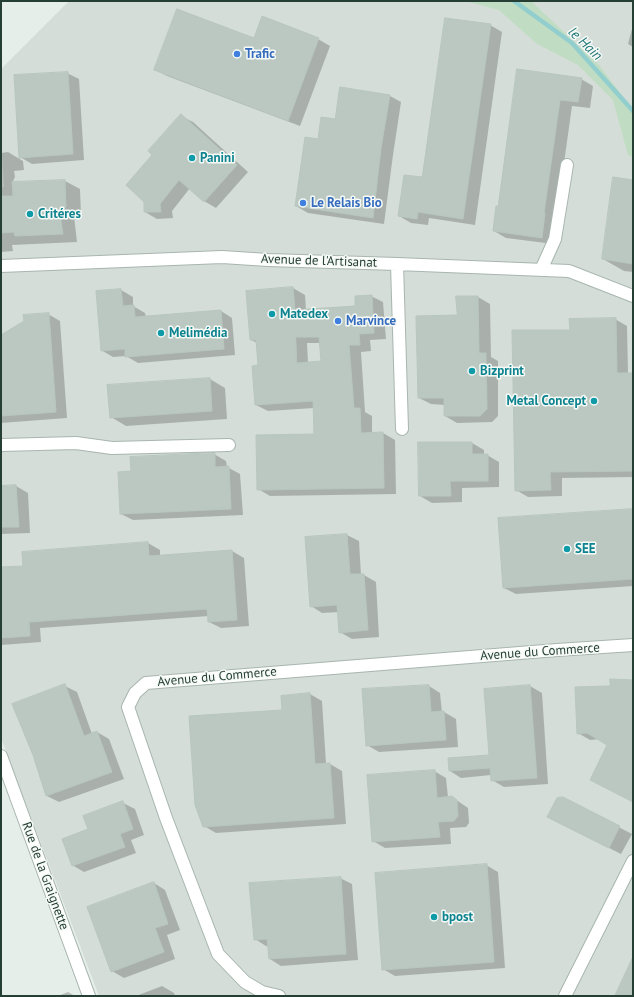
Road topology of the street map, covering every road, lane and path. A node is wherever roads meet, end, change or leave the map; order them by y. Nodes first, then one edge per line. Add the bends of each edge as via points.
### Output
1 (567, 165) dead end
2 (397, 264) junction
3 (1, 266) edge
4 (541, 270) junction
5 (633, 296) edge
6 (402, 429) dead end
7 (1, 445) edge
8 (229, 445) dead end
9 (633, 645) edge
10 (1, 756) edge
11 (633, 861) edge
12 (89, 996) edge
13 (278, 996) edge
14 (565, 996) edge

1 - 4 street via 555,239
2 - 3 street, Avenue de l'Artisanat via 222,257
2 - 4 street, Avenue de l'Artisanat
2 - 6 street
4 - 5 street, Avenue de l'Artisanat via 569,271
7 - 8 street via 76,443 112,448
9 - 13 street, Avenue du Commerce via 146,683 135,693 128,706 166,818 218,954 245,982 262,992
10 - 12 street, Rue de la Graignette
11 - 14 street

